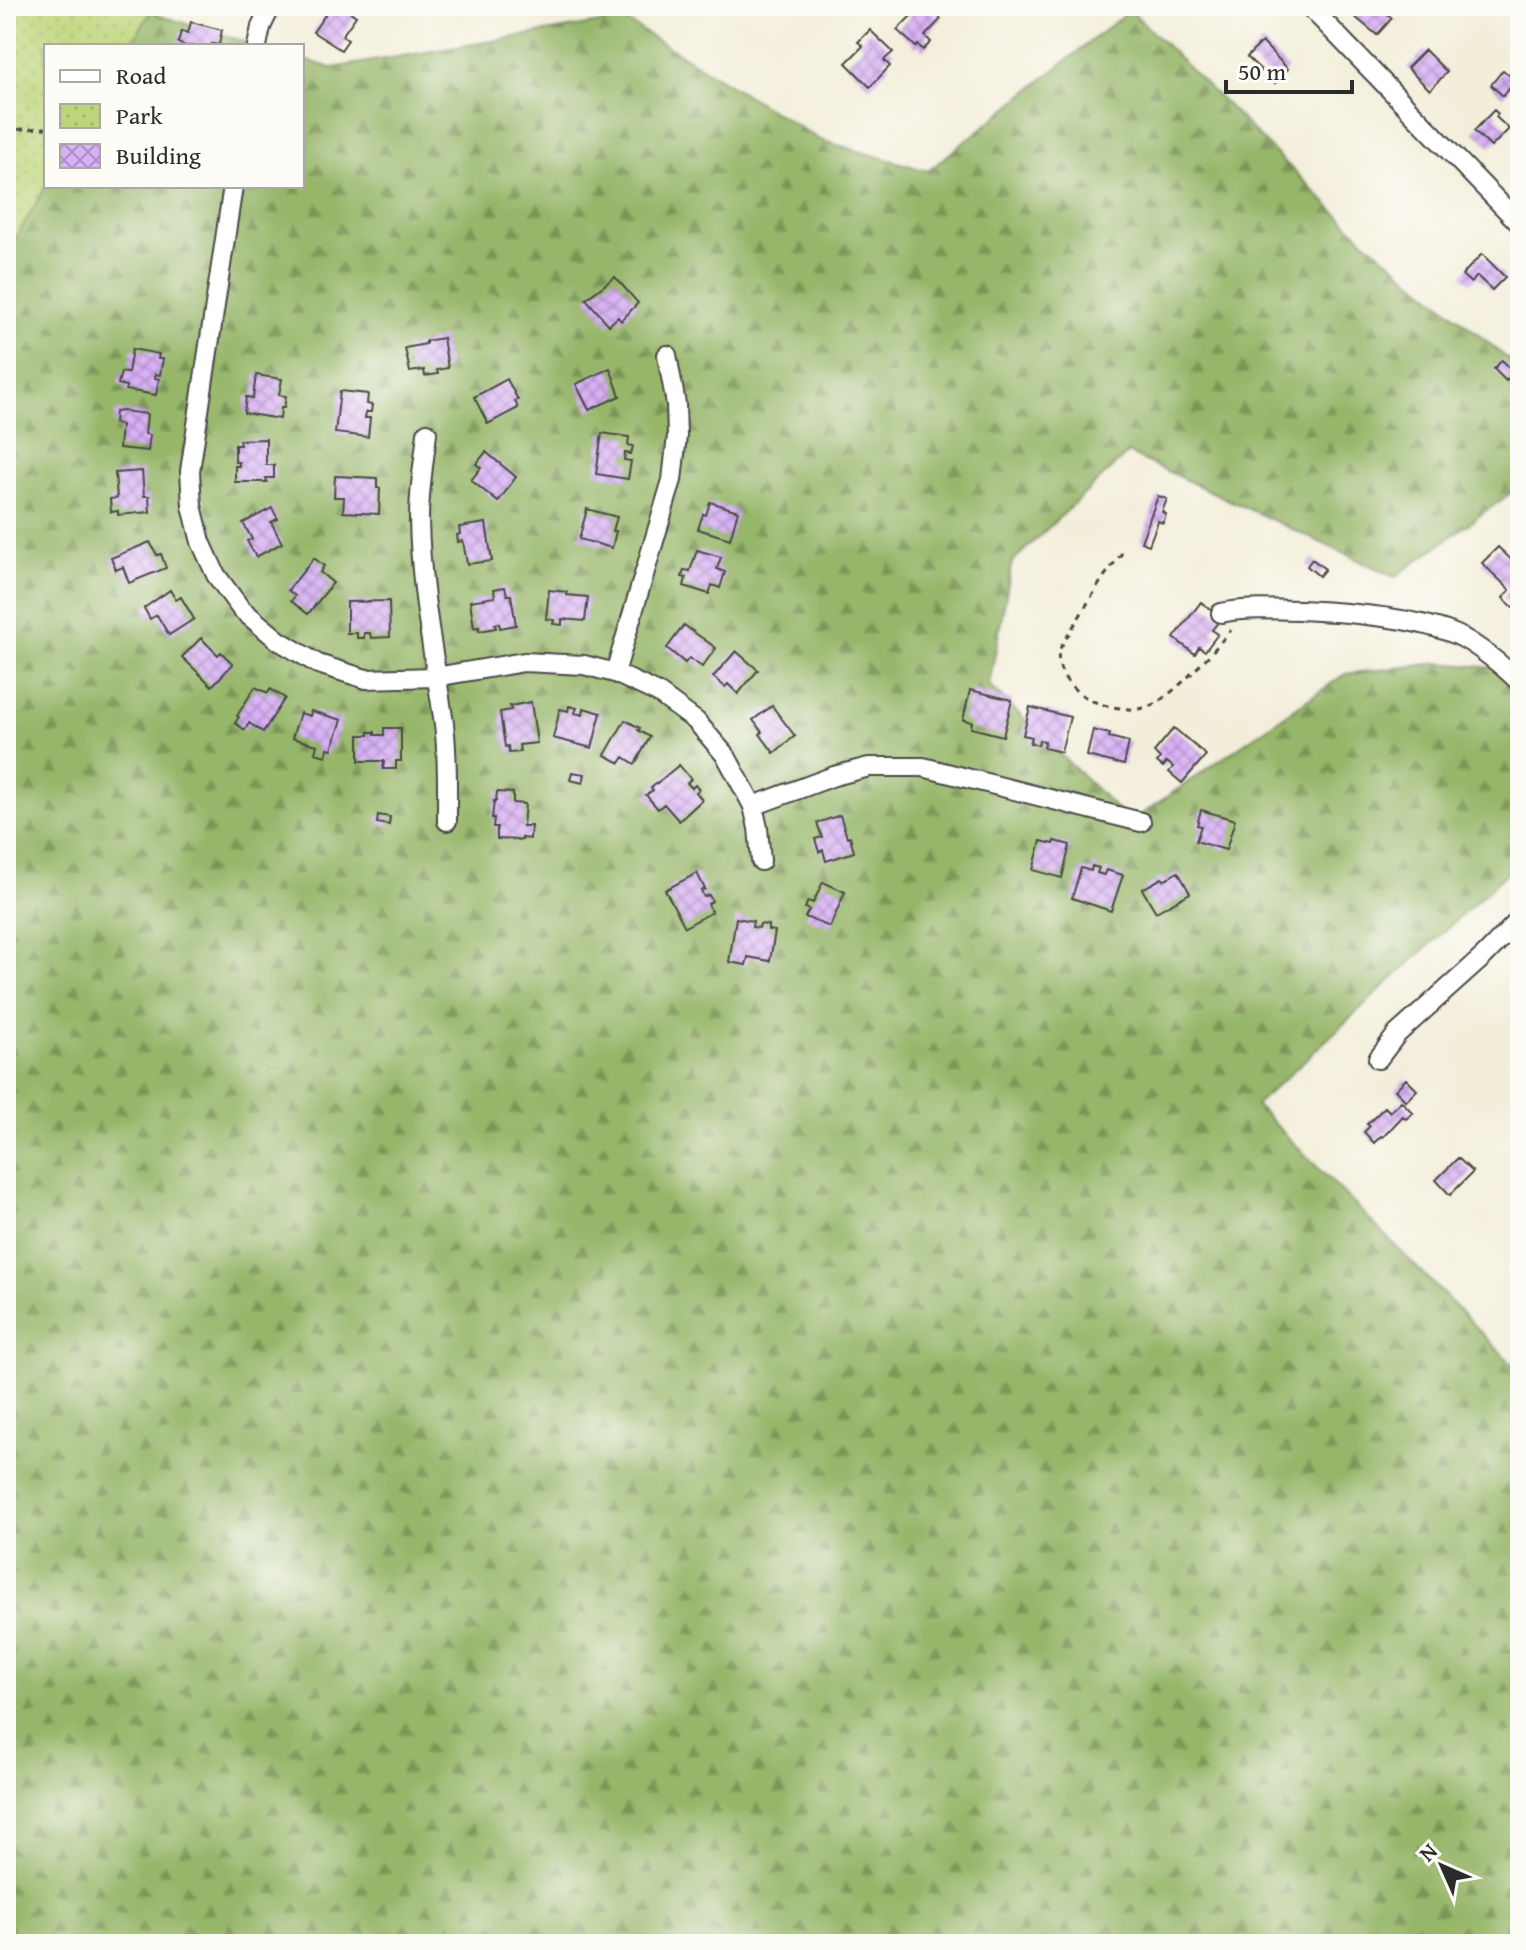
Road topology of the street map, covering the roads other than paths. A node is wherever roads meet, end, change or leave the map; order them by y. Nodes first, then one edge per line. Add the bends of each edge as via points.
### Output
1 (271, 6) edge
2 (1309, 6) edge
3 (257, 44) edge
4 (233, 188) edge
5 (1520, 224) edge
6 (667, 355) dead end
7 (427, 433) dead end
8 (1221, 613) dead end
9 (615, 673) junction
10 (435, 677) junction
11 (1520, 683) edge
12 (753, 806) junction
13 (447, 821) dead end
14 (1141, 822) dead end
15 (761, 861) dead end
16 (1520, 919) edge
17 (1378, 1059) dead end

1 - 3 street
2 - 5 street
4 - 10 street via 190,471 201,542 216,575 241,609 318,664 366,679
6 - 9 street via 676,404 672,480
7 - 10 street via 419,515
8 - 11 street via 1320,611 1447,631
9 - 10 street via 584,665 524,662
9 - 12 street via 658,693 696,721 726,756
10 - 13 street via 444,725
12 - 14 street via 869,767 923,767
12 - 15 street
16 - 17 street via 1397,1034

